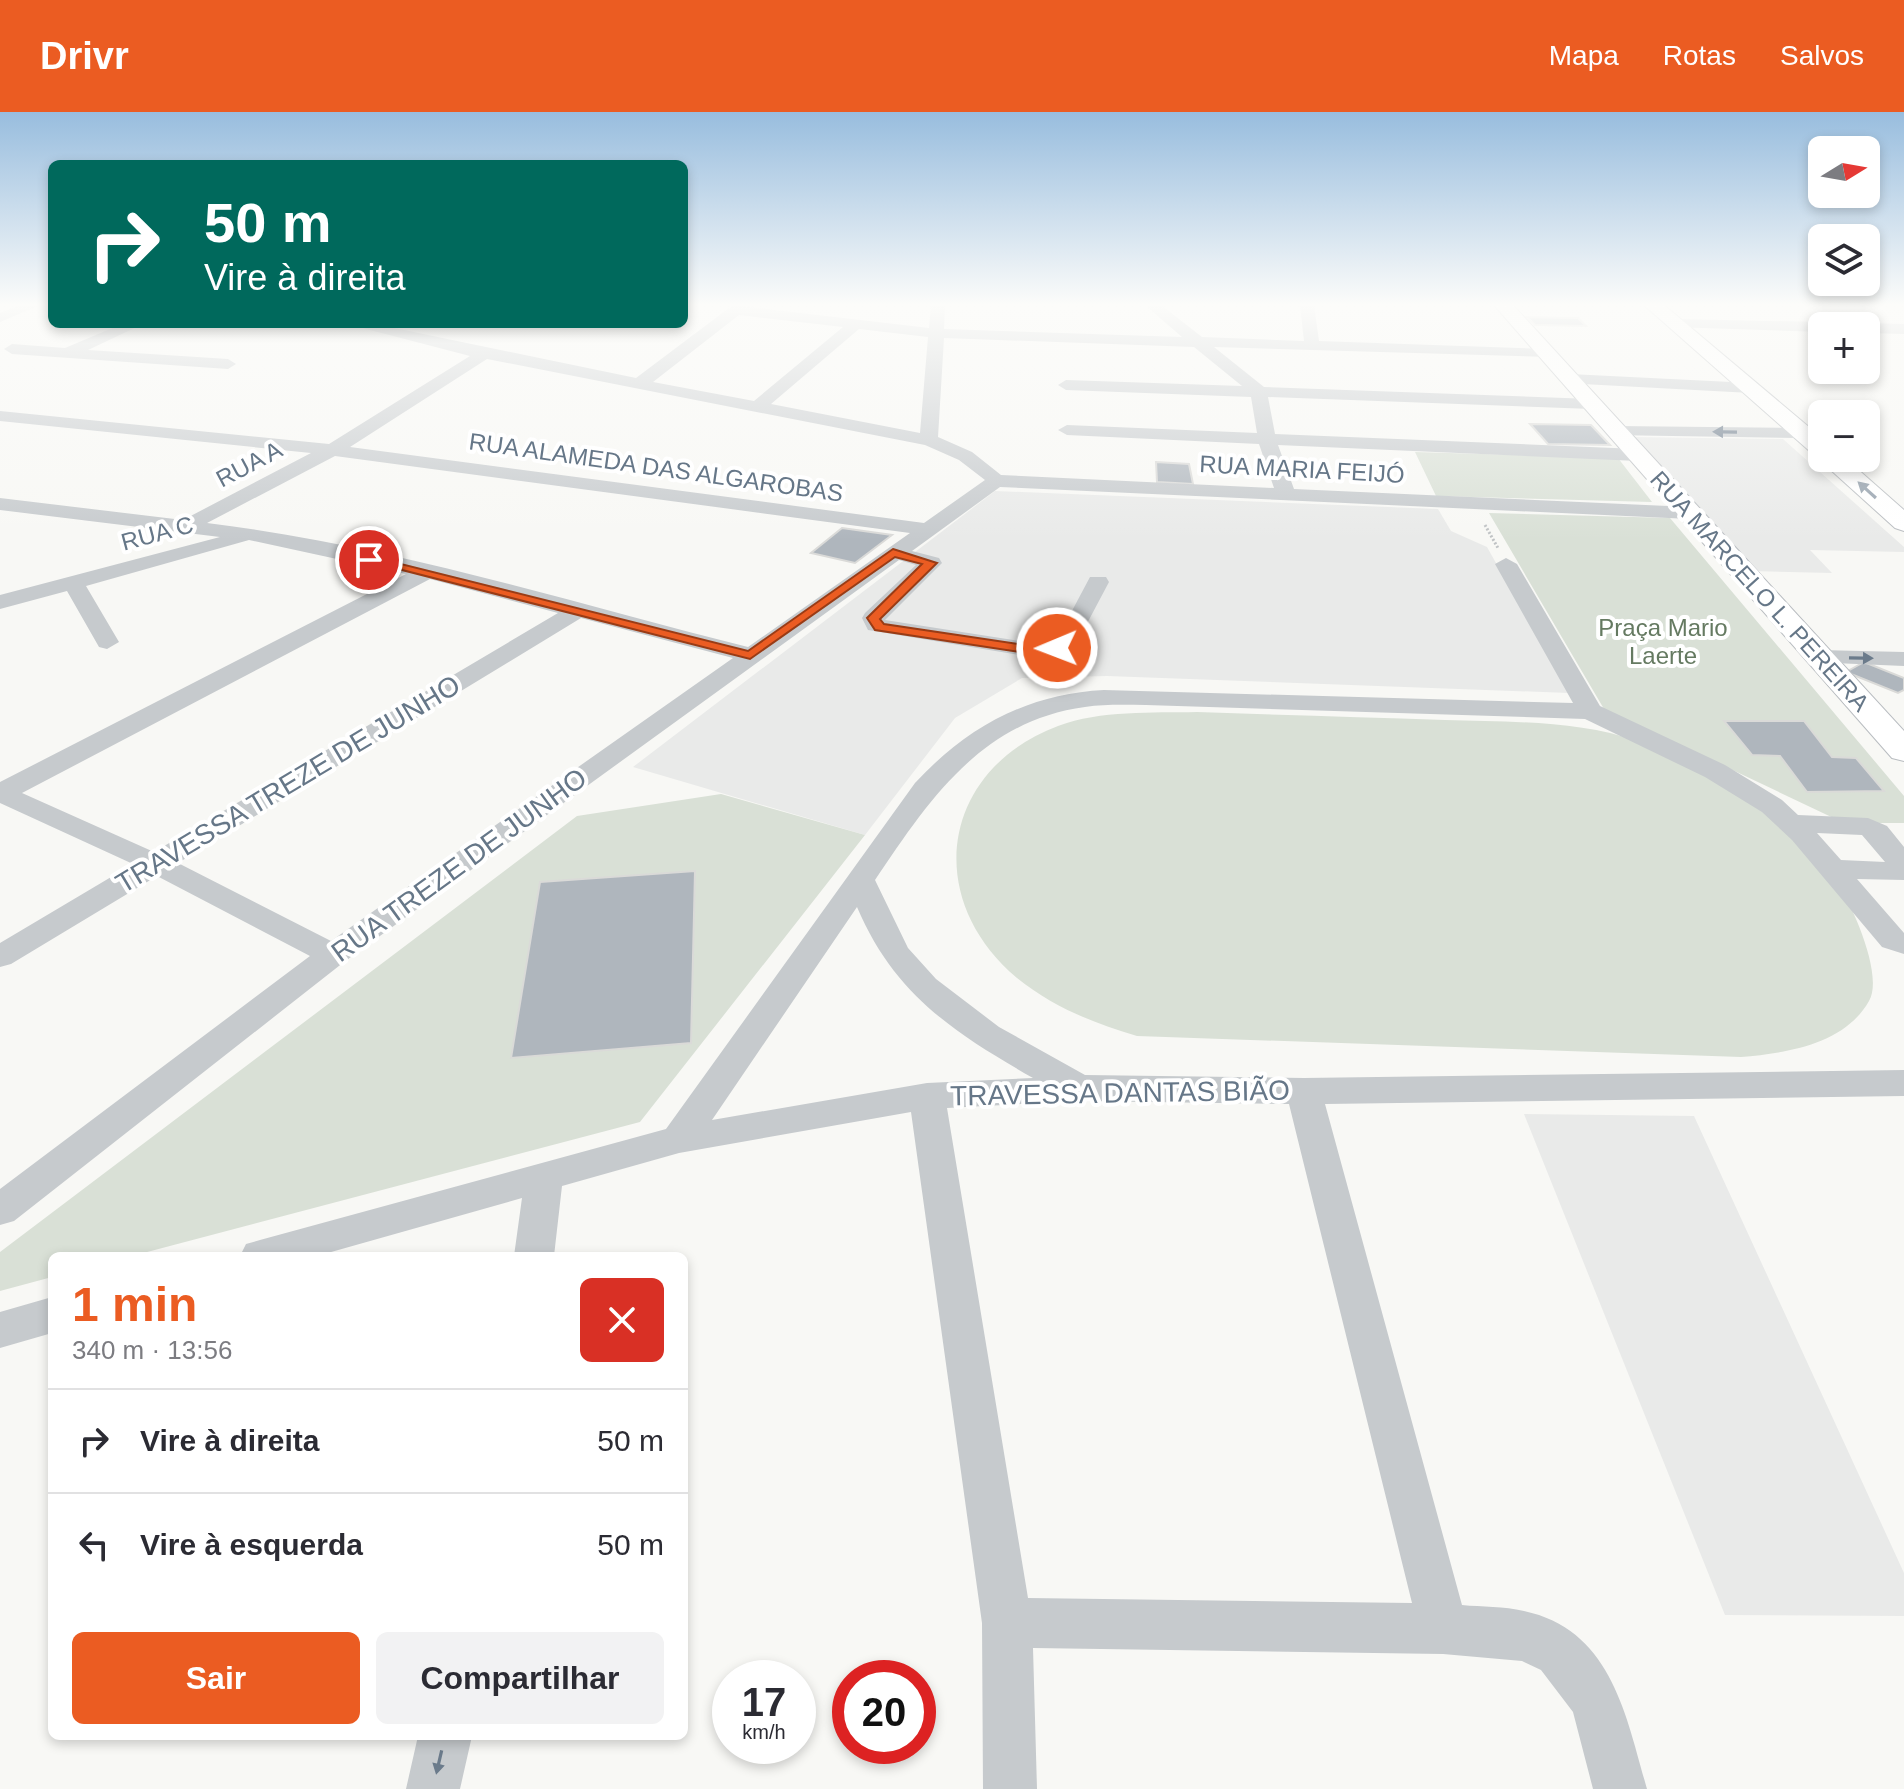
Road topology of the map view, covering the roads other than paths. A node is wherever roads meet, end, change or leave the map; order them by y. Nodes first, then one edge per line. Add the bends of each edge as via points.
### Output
1 (438, 383) edge
2 (642, 383) edge
3 (785, 383) edge
4 (932, 383) edge
5 (1249, 383) edge
6 (1574, 383) edge
7 (1656, 383) edge
8 (1745, 383) edge
9 (1066, 385) dead end
10 (1751, 388) junction
11 (1258, 391) junction
12 (1592, 404) junction
13 (758, 406) junction
14 (0, 416) edge
15 (1067, 430) dead end
16 (1616, 431) junction
17 (1802, 433) junction
18 (1808, 438) edge
19 (929, 440) junction
20 (1267, 440) junction
21 (332, 450) junction
22 (1638, 455) junction
23 (1847, 472) edge
24 (996, 481) junction
25 (1286, 494) junction
26 (0, 504) edge
27 (38, 508) junction
28 (1690, 513) junction
29 (1904, 522) edge
30 (190, 524) junction
31 (0, 529) edge
32 (925, 529) junction
33 (255, 535) junction
34 (893, 552) junction
35 (1506, 564) road end
36 (427, 572) junction
37 (1098, 582) dead end
38 (73, 583) junction
39 (0, 602) edge
40 (577, 611) junction
41 (107, 642) dead end
42 (750, 655) junction
43 (1819, 657) junction
44 (1904, 659) edge
45 (1590, 711) junction
46 (1904, 751) edge
47 (1791, 823) junction
48 (156, 864) junction
49 (1833, 869) junction
50 (1904, 869) edge
51 (860, 880) junction
52 (1904, 944) edge
53 (333, 955) junction
54 (0, 957) edge
55 (1904, 1083) edge
56 (1079, 1088) junction
57 (1304, 1091) junction
58 (927, 1096) junction
59 (679, 1139) junction
60 (544, 1176) junction
61 (0, 1210) edge
62 (274, 1252) edge
63 (534, 1252) edge
64 (48, 1316) edge
65 (0, 1330) edge
66 (1007, 1623) junction
67 (1443, 1629) junction
68 (444, 1740) edge
69 (433, 1789) edge
70 (1010, 1789) edge
71 (1620, 1789) edge

1 - 21 street, RUA A
2 - 13 street
3 - 13 street
4 - 19 street
5 - 11 street
6 - 12 main road, RUA MARCELO L. PEREIRA
7 - 10 street
8 - 10 main road
9 - 11 street
10 - 17 main road
11 - 12 street
11 - 20 street
12 - 16 main road, RUA MARCELO L. PEREIRA
13 - 19 street
14 - 21 street, RUA ALAMEDA DAS ALGAROBAS
15 - 20 street, RUA MARIA FEIJÓ
17 -> 16 street
16 - 22 main road, RUA MARCELO L. PEREIRA
17 - 18 main road
19 - 24 street via 968,457
20 - 22 street, RUA MARIA FEIJÓ
20 - 25 street
21 - 30 street, RUA A
21 - 32 street, RUA ALAMEDA DAS ALGAROBAS
22 - 28 main road, RUA MARCELO L. PEREIRA
29 -> 23 main road
24 - 25 street, RUA MARIA FEIJÓ
24 - 32 street
25 - 28 street, RUA MARIA FEIJÓ
26 - 27 street
27 - 30 street
27 - 31 street
28 - 43 main road, RUA MARCELO L. PEREIRA
30 - 33 street
32 - 34 street, RUA TREZE DE JUNHO
33 - 36 street
33 - 38 street, RUA C
34 - 37 street via 931,563 873,618 876,625 1032,650 1066,643
34 - 42 street, RUA TREZE DE JUNHO
35 - 45 street
36 - 40 street
36 - 48 street via 0,793
38 - 39 street, RUA C
38 - 41 street
40 - 42 street
40 - 48 street, TRAVESSA TREZE DE JUNHO
42 - 53 street, RUA TREZE DE JUNHO
43 -> 44 street
43 - 46 main road, RUA MARCELO L. PEREIRA
45 - 47 street via 1743,786
45 - 51 street via 1079,699 1019,716 973,738 933,775
47 - 49 street
47 - 50 street via 1868,827
48 - 53 street
48 - 54 street, TRAVESSA TREZE DE JUNHO
49 - 50 street
49 - 52 street via 1893,940
51 - 56 street via 905,966 929,990 971,1026
51 - 59 street
53 - 61 street, RUA TREZE DE JUNHO
55 - 57 street, TRAVESSA DANTAS BIÃO
56 - 57 street, TRAVESSA DANTAS BIÃO
56 - 58 street, TRAVESSA DANTAS BIÃO
57 - 67 street
58 - 59 street, TRAVESSA DANTAS BIÃO
58 - 66 street
59 - 60 street, TRAVESSA DANTAS BIÃO
60 - 62 street, TRAVESSA DANTAS BIÃO
60 - 63 street
64 - 65 street
66 - 67 street
66 - 70 street
67 - 71 street via 1525,1636 1559,1652 1596,1702
68 -> 69 street

